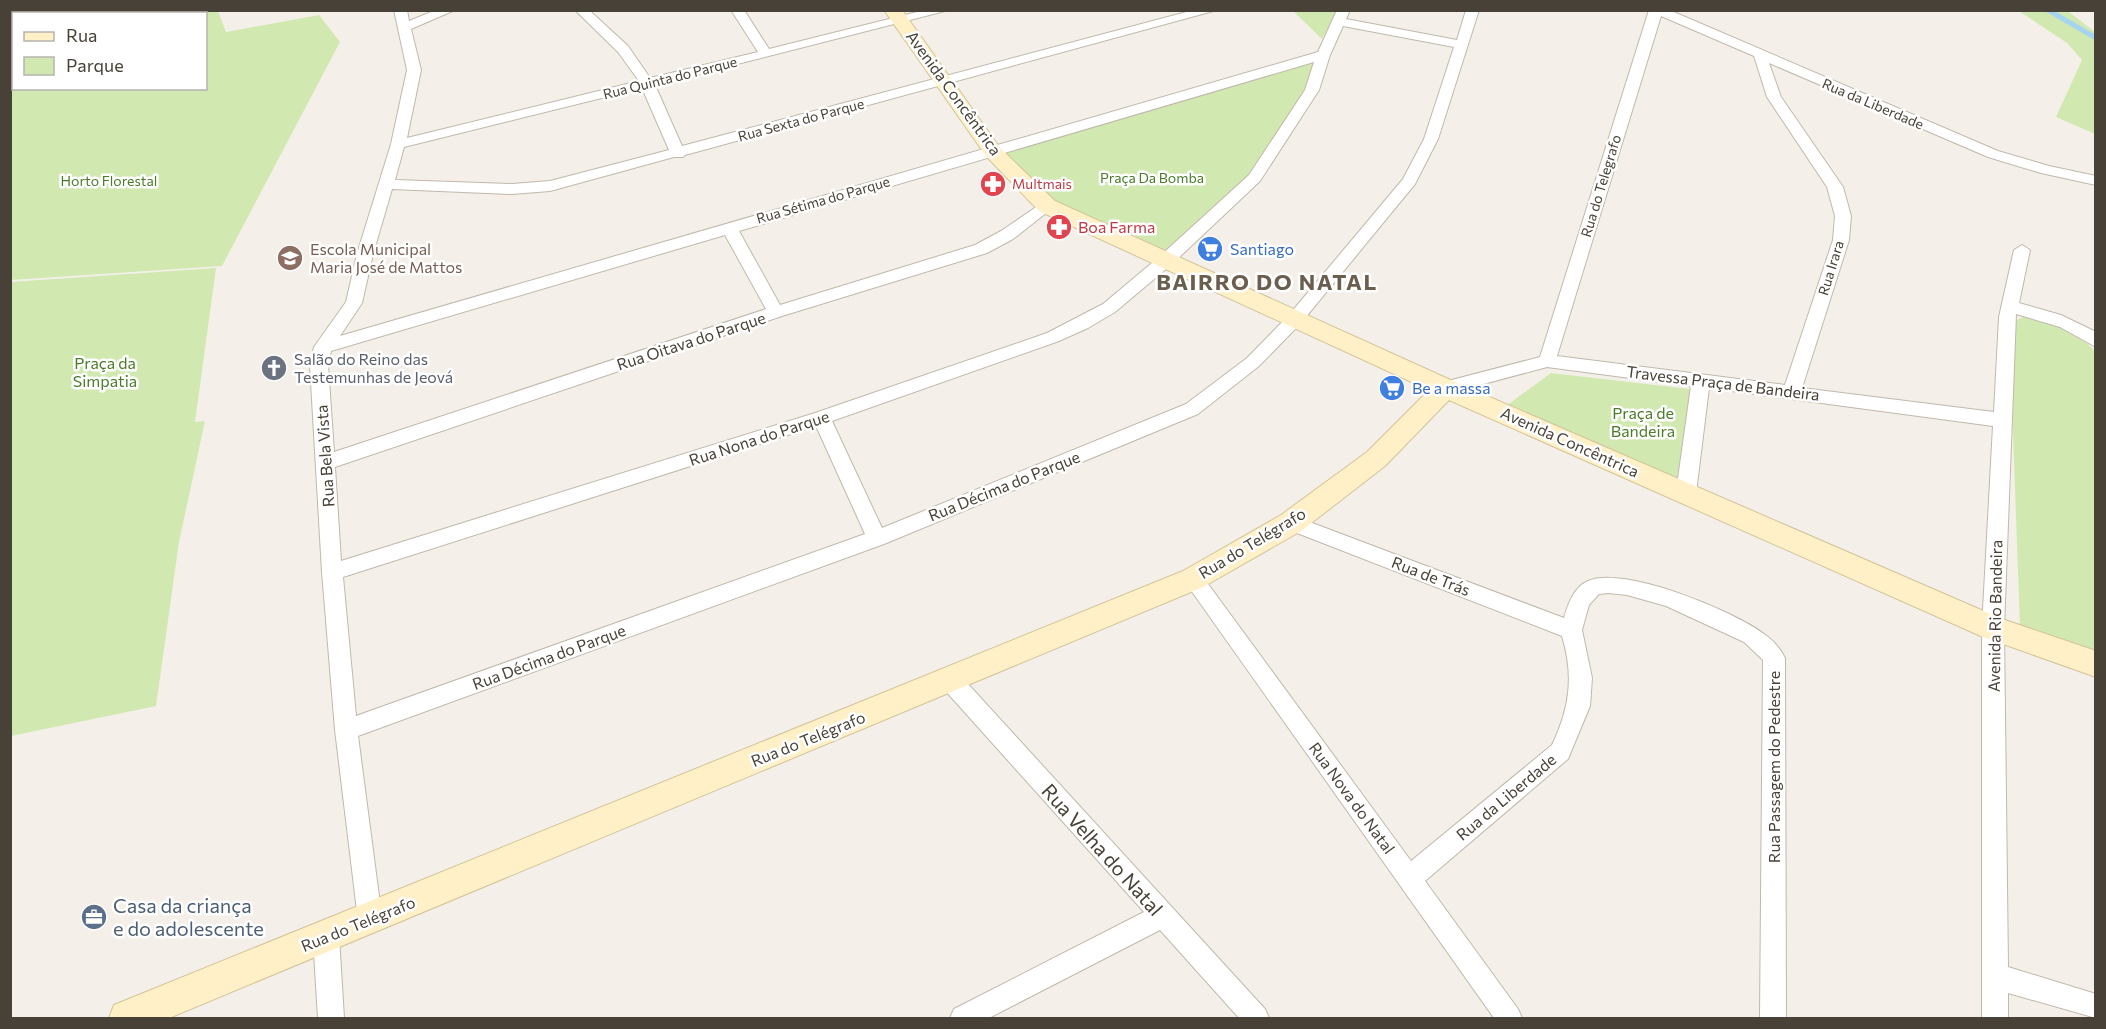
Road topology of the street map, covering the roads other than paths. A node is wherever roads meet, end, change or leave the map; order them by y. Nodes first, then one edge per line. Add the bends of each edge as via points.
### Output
1 (449, 10) edge
2 (581, 10) edge
3 (737, 10) edge
4 (943, 10) edge
5 (1211, 10) edge
6 (1473, 10) edge
7 (1656, 10) edge
8 (1192, 13) edge
9 (898, 16) edge
10 (1341, 16) edge
11 (403, 19) edge
12 (1462, 45) junction
13 (766, 54) junction
14 (1323, 55) junction
15 (1760, 55) junction
16 (944, 81) junction
17 (647, 83) junction
18 (398, 144) junction
19 (993, 152) junction
20 (678, 154) junction
21 (2096, 181) edge
22 (386, 184) junction
23 (1047, 206) junction
24 (729, 227) junction
25 (2022, 250) dead end
26 (1165, 261) junction
27 (2010, 307) junction
28 (776, 312) junction
29 (1295, 319) junction
30 (2096, 341) edge
31 (323, 347) junction
32 (1547, 361) junction
33 (1701, 380) junction
34 (1446, 388) junction
35 (1792, 391) junction
36 (821, 418) junction
37 (2001, 420) junction
38 (327, 462) junction
39 (1686, 493) junction
40 (1291, 523) junction
41 (877, 538) junction
42 (332, 572) junction
43 (1193, 579) junction
44 (1993, 628) junction
45 (1571, 630) junction
46 (2096, 664) edge
47 (950, 680) junction
48 (346, 730) junction
49 (1409, 878) junction
50 (1162, 916) junction
51 (370, 919) junction
52 (326, 936) junction
53 (1995, 976) junction
54 (2096, 1007) edge
55 (127, 1018) edge
56 (331, 1018) edge
57 (963, 1018) edge
58 (1256, 1018) edge
59 (1509, 1018) edge
60 (1773, 1018) edge
61 (1995, 1018) edge

1 - 11 street
2 - 17 street via 623,49
3 - 13 street
4 - 9 street, Rua Quinta do Parque
5 - 8 street, Rua Sexta do Parque
6 - 12 street, Rua Décima do Parque
7 - 15 street, Rua da Liberdade
7 - 32 street, Rua do Telegrafo
8 - 16 street, Rua Sexta do Parque
9 - 13 street, Rua Quinta do Parque
9 - 16 street, Avenida Concêntrica
10 - 12 street
10 - 14 street, Rua Nona do Parque
11 - 18 street, Rua Bela Vista via 414,70
12 - 29 street, Rua Décima do Parque via 1431,139 1410,182
13 - 17 street, Rua Quinta do Parque
14 - 19 street, Rua Sétima do Parque
14 - 26 street, Rua Nona do Parque via 1312,90 1255,178
15 - 21 street, Rua da Liberdade via 1993,154
15 - 35 street, Rua Irara via 1774,97 1835,187 1844,216 1841,240
16 - 19 street, Avenida Concêntrica
16 - 20 street, Rua Sexta do Parque
17 - 18 street, Rua Quinta do Parque
17 - 20 street
18 - 22 street, Rua Bela Vista
19 - 23 street, Avenida Concêntrica
19 - 24 street, Rua Sétima do Parque
20 - 22 street, Rua Sexta do Parque via 550,186 512,189
22 - 31 street, Rua Bela Vista via 354,303
23 - 26 street, Avenida Concêntrica
23 - 28 street, Rua Oitava do Parque via 981,249
24 - 28 street
24 - 31 street, Rua Sétima do Parque
25 - 27 street, Avenida Rio Bandeira
26 - 29 street, Avenida Concêntrica
26 - 36 street, Rua Nona do Parque via 1109,308 1053,338
27 - 30 street via 2050,316
27 - 37 street, Avenida Rio Bandeira
28 - 38 street, Rua Oitava do Parque
29 - 34 street, Avenida Concêntrica
29 - 41 street, Rua Décima do Parque via 1253,362 1191,410
31 - 38 street, Rua Bela Vista via 319,364
32 - 33 street, Travessa Praça de Bandeira
32 - 34 street, Travessa Praça de Bandeira
33 - 35 street, Travessa Praça de Bandeira
33 - 39 street
34 - 39 street, Avenida Concêntrica
34 - 40 street, Rua do Telégrafo via 1376,459
35 - 37 street, Travessa Praça de Bandeira
36 - 41 street
36 - 42 street, Rua Nona do Parque
37 - 44 street, Avenida Rio Bandeira
38 - 42 street, Rua Bela Vista
39 - 44 street, Avenida Concêntrica
40 - 43 street, Rua do Telégrafo
40 - 45 street, Rua de Trás
41 - 48 street, Rua Décima do Parque
42 - 48 street, Rua Bela Vista
43 - 47 street, Rua do Telégrafo
43 - 49 street, Rua Nova do Natal
44 - 46 street, Avenida Concêntrica
44 - 53 street, Avenida Rio Bandeira
45 - 49 street, Rua da Liberdade via 1583,674 1580,703 1560,752
45 - 60 street, Rua Passagem do Pedestre via 1582,596 1598,585 1621,585 1662,596 1724,623 1752,637 1774,658
47 - 50 street, Rua Velha do Natal
47 - 51 street, Rua do Telégrafo
48 - 51 street, Rua Bela Vista
49 - 59 street, Rua Nova do Natal
50 - 57 street
50 - 58 street, Rua Velha do Natal
51 - 52 street, Rua do Telégrafo
52 - 55 street, Rua do Telégrafo
52 - 56 street
53 - 54 street
53 - 61 street, Avenida Rio Bandeira

